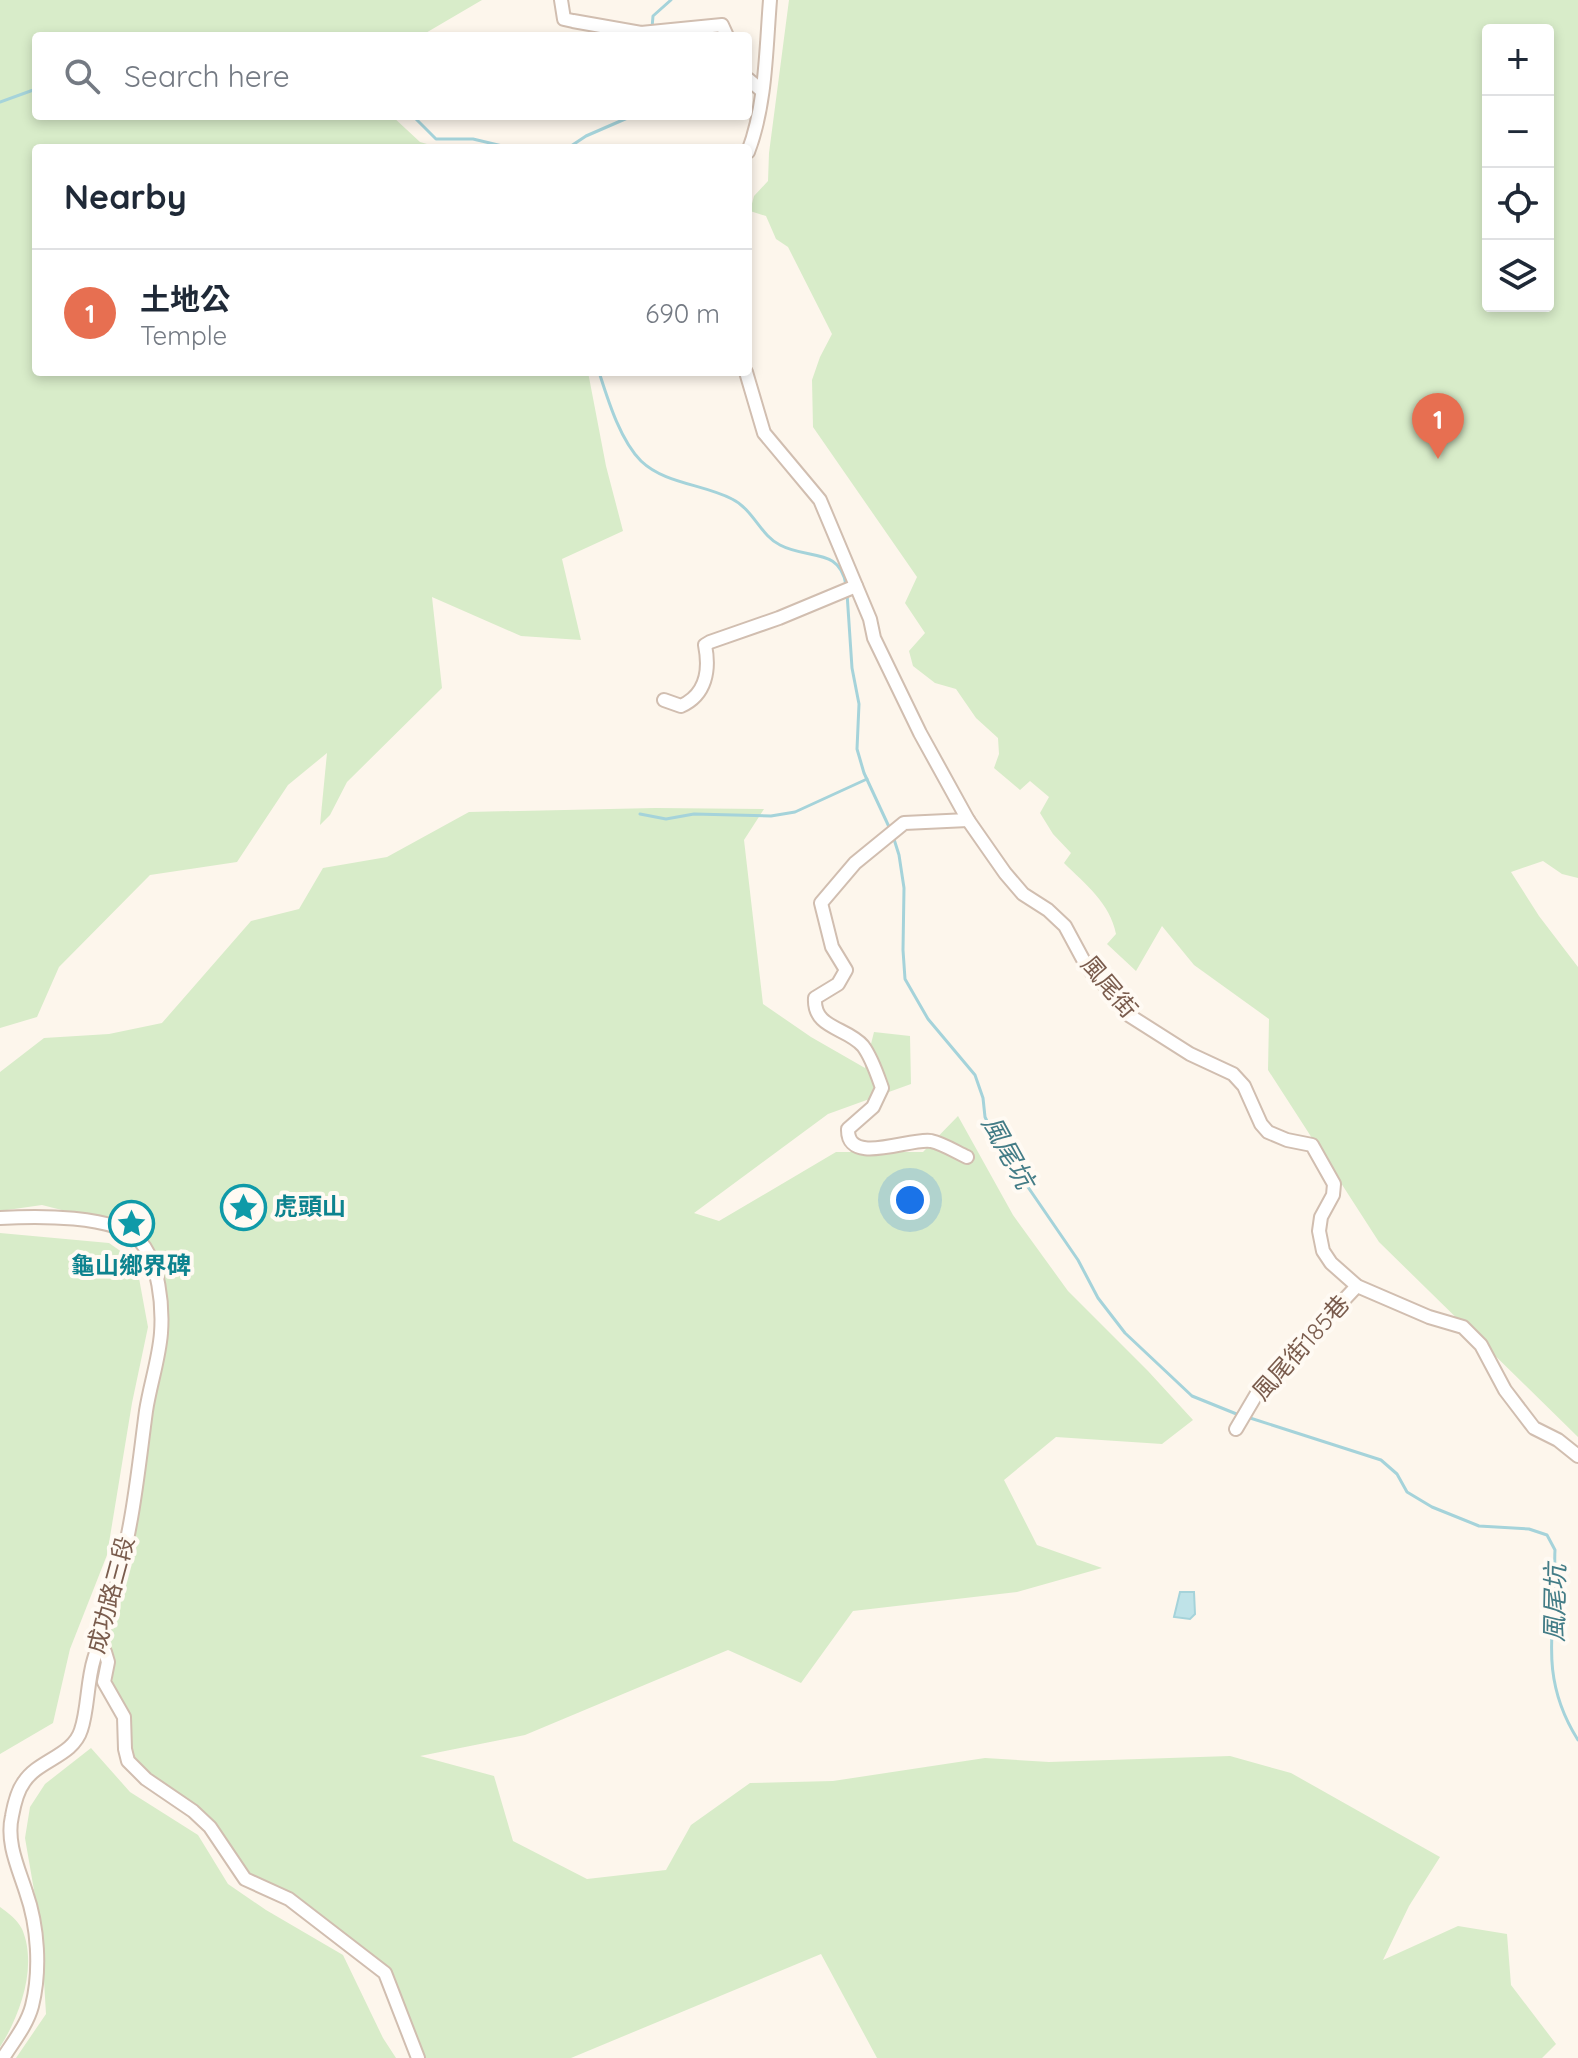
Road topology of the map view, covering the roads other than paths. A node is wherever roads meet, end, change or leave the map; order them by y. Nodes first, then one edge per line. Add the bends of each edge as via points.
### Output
1 (561, 0) edge
2 (770, 0) edge
3 (652, 32) edge
4 (652, 32) edge
5 (725, 32) edge
6 (752, 82) edge
7 (762, 91) junction
8 (751, 144) edge
9 (747, 376) edge
10 (850, 589) junction
11 (664, 700) dead end
12 (968, 820) junction
13 (967, 1157) dead end
14 (0, 1218) edge
15 (1357, 1286) junction
16 (1236, 1429) dead end
17 (1578, 1456) edge
18 (99, 1647) junction
19 (3, 2058) edge
20 (418, 2058) edge

1 - 3 street via 564,19
2 - 7 street
4 - 5 street via 722,25
6 - 7 street
7 - 8 street
9 - 10 street, 風尾街 via 764,433 820,500
10 - 11 street via 710,642 705,645 707,677 700,692 681,706
10 - 12 street, 風尾街 via 870,619 920,733
12 - 13 street via 904,823 855,863 821,903 832,947 846,970 838,984 815,998 817,1014 862,1045 882,1088 873,1107 848,1129 848,1137 871,1149 928,1141
12 - 15 street, 風尾街 via 1023,894 1065,926 1086,965 1113,991 1127,1014 1233,1074 1268,1132 1312,1145 1334,1184 1319,1224 1321,1245 1331,1263
14 - 18 street, 成功路三段 via 44,1216 115,1226 143,1244 151,1257 161,1333 130,1525
15 - 16 street, 風尾街185巷 via 1259,1390
15 - 17 street, 風尾街 via 1463,1327 1481,1345 1534,1428
18 - 19 street, 成功路三段 via 81,1731 72,1746 24,1780 11,1819 10,1838 34,1929 36,1976 32,2007
18 - 20 street via 108,1662 104,1682 124,1717 128,1761 210,1827 245,1879 289,1899 385,1973

